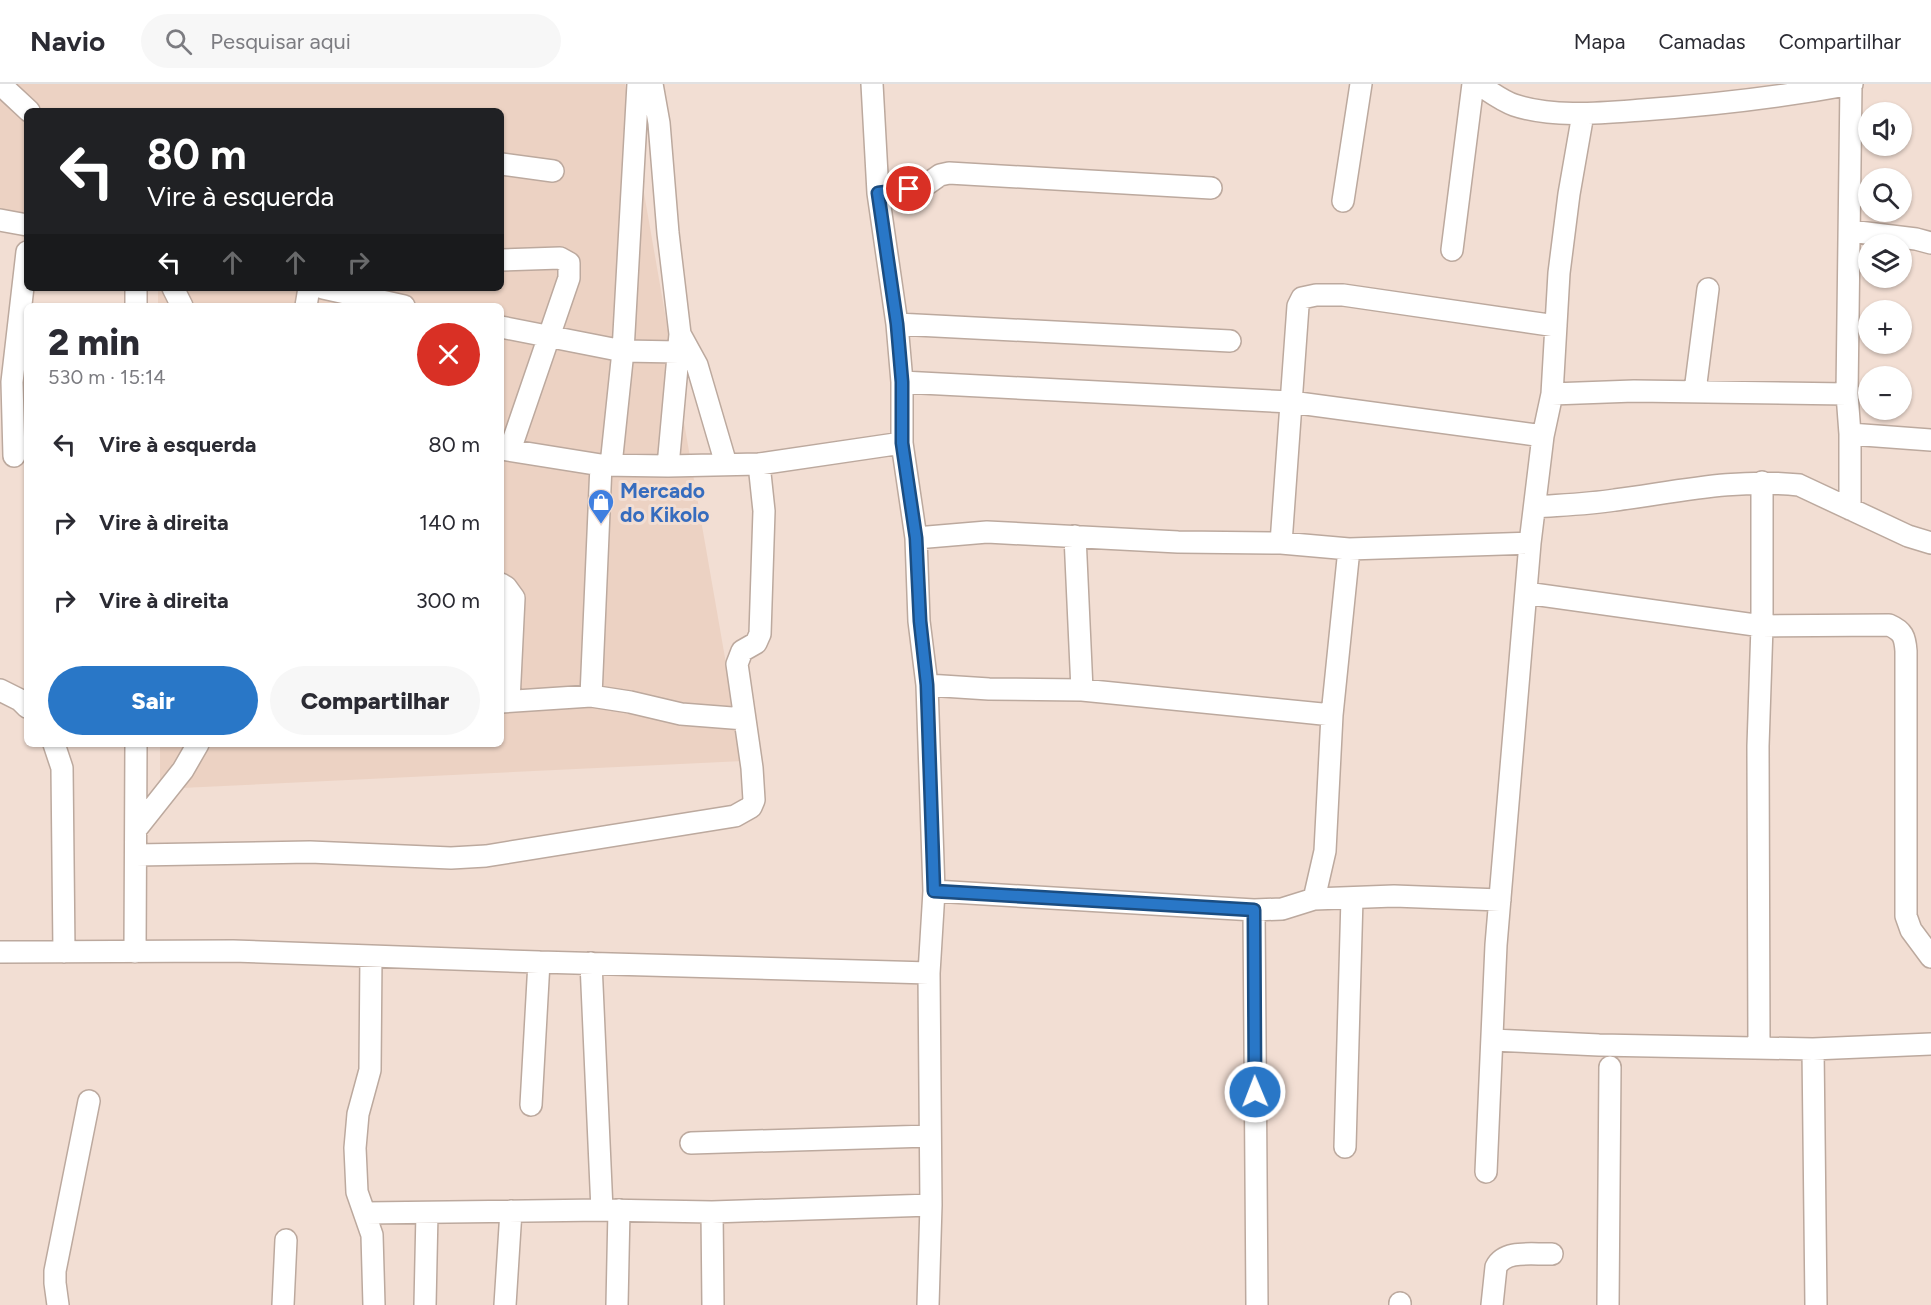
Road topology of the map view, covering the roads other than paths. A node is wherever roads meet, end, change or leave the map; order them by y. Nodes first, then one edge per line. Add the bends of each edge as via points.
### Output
1 (0, 84) edge
2 (638, 84) edge
3 (652, 84) edge
4 (872, 84) edge
5 (1361, 84) edge
6 (1473, 84) edge
7 (1478, 84) edge
8 (1851, 84) edge
9 (1790, 89) edge
10 (26, 108) edge
11 (1583, 114) junction
12 (504, 164) edge
13 (553, 171) dead end
14 (1211, 188) dead end
15 (878, 193) junction
16 (1343, 201) dead end
17 (0, 220) edge
18 (24, 224) edge
19 (1850, 231) junction
20 (1931, 243) edge
21 (1452, 250) dead end
22 (504, 260) edge
23 (24, 278) edge
24 (1708, 289) dead end
25 (336, 291) edge
26 (390, 303) edge
27 (897, 324) junction
28 (1556, 326) junction
29 (504, 328) edge
30 (548, 337) junction
31 (1230, 341) dead end
32 (679, 343) junction
33 (623, 351) junction
34 (902, 382) junction
35 (1695, 392) junction
36 (1552, 394) junction
37 (1847, 394) junction
38 (1291, 402) junction
39 (1850, 434) junction
40 (1543, 436) junction
41 (1931, 440) edge
42 (902, 443) junction
43 (506, 449) edge
44 (14, 456) dead end
45 (726, 464) junction
46 (759, 464) junction
47 (606, 465) junction
48 (668, 466) junction
49 (1762, 482) junction
50 (1536, 507) junction
51 (1850, 509) junction
52 (1075, 536) junction
53 (916, 538) junction
54 (1281, 543) junction
55 (1530, 543) junction
56 (1931, 543) edge
57 (1349, 549) junction
58 (504, 586) edge
59 (1526, 593) junction
60 (1762, 626) junction
61 (927, 685) junction
62 (0, 690) edge
63 (1082, 690) junction
64 (591, 696) junction
65 (505, 701) edge
66 (24, 704) edge
67 (1332, 715) junction
68 (745, 719) junction
69 (55, 747) edge
70 (136, 747) edge
71 (196, 747) edge
72 (136, 828) junction
73 (136, 855) junction
74 (934, 891) junction
75 (1352, 898) junction
76 (1314, 899) junction
77 (1500, 900) junction
78 (1254, 910) junction
79 (0, 952) edge
80 (64, 952) junction
81 (135, 952) junction
82 (371, 956) junction
83 (1931, 957) edge
84 (539, 962) junction
85 (591, 963) junction
86 (929, 973) junction
87 (1492, 1040) junction
88 (1931, 1044) edge
89 (1760, 1047) junction
90 (1813, 1049) junction
91 (1610, 1067) dead end
92 (88, 1101) dead end
93 (531, 1105) dead end
94 (929, 1136) junction
95 (691, 1143) dead end
96 (1345, 1147) dead end
97 (1486, 1172) dead end
98 (931, 1205) junction
99 (611, 1210) junction
100 (511, 1211) junction
101 (712, 1212) junction
102 (366, 1213) junction
103 (427, 1213) junction
104 (286, 1240) dead end
105 (1552, 1254) dead end
106 (58, 1305) edge
107 (283, 1305) edge
108 (375, 1305) edge
109 (425, 1305) edge
110 (505, 1305) edge
111 (617, 1305) edge
112 (713, 1305) edge
113 (928, 1305) edge
114 (1257, 1305) edge
115 (1492, 1305) edge
116 (1608, 1305) edge
117 (1816, 1305) edge

1 - 10 street
2 - 33 street
3 - 32 street
4 - 15 street
5 - 16 street
6 - 21 street
7 - 11 street via 1512,105
8 - 9 street
8 - 19 street
9 - 11 street via 1691,107
11 - 28 street via 1566,216
12 - 13 street
14 - 15 street via 949,173 923,187
15 - 27 street
17 - 18 street
19 - 20 street
19 - 37 street
22 - 30 street via 560,258 569,263 569,278
23 - 44 street via 12,382
24 - 35 street
25 - 26 street
27 - 31 street
27 - 34 street
28 - 36 street
28 - 38 street via 1344,295 1302,298 1298,306
29 - 30 street
30 - 33 street
30 - 43 street
32 - 33 street
32 - 45 street via 697,365
32 - 48 street
33 - 47 street
34 - 38 street
34 - 42 street
35 - 36 street
35 - 37 street
36 - 40 street
37 - 39 street
38 - 40 street
38 - 54 street
39 - 41 street
39 - 51 street
40 - 50 street
42 - 46 street
42 - 53 street
43 - 47 street
45 - 46 street
45 - 48 street
46 - 68 street via 764,511 760,634 756,643 742,651 737,664
47 - 48 street
47 - 64 street
49 - 50 street
49 - 51 street via 1799,485
49 - 60 street
50 - 55 street
51 - 56 street
52 - 53 street via 987,532
52 - 54 street
52 - 63 street
53 - 61 street
54 - 57 street
55 - 57 street
55 - 59 street
57 - 67 street
58 - 65 street via 514,598
59 - 60 street
59 - 77 street
60 - 83 street via 1889,625 1899,629 1905,638 1905,916
60 - 89 street via 1758,746
61 - 63 street
61 - 74 street
62 - 66 street
63 - 67 street
64 - 65 street
64 - 68 street via 681,714
67 - 76 street via 1325,851
68 - 73 street via 754,800 751,807 735,816 486,856 310,852
69 - 80 street via 62,768
70 - 72 street
71 - 72 street via 183,770
72 - 73 street
73 - 81 street
74 - 78 street
74 - 86 street
75 - 76 street
75 - 77 street
75 - 96 street
76 - 78 street via 1282,909
77 - 87 street
78 - 114 street
79 - 80 street
80 - 81 street
81 - 82 street
82 - 84 street
82 - 102 street via 370,1070 355,1127 357,1192
84 - 85 street
84 - 93 street
85 - 86 street
85 - 99 street
86 - 94 street
87 - 89 street
87 - 97 street
88 - 90 street
89 - 90 street
90 - 117 street
91 - 116 street
92 - 106 street via 55,1271
94 - 95 street
94 - 98 street
98 - 101 street
98 - 113 street
99 - 100 street
99 - 101 street
99 - 111 street
100 - 103 street
100 - 110 street
101 - 112 street
102 - 103 street
102 - 108 street via 373,1247
103 - 109 street
104 - 107 street
105 - 115 street via 1509,1255 1499,1261

